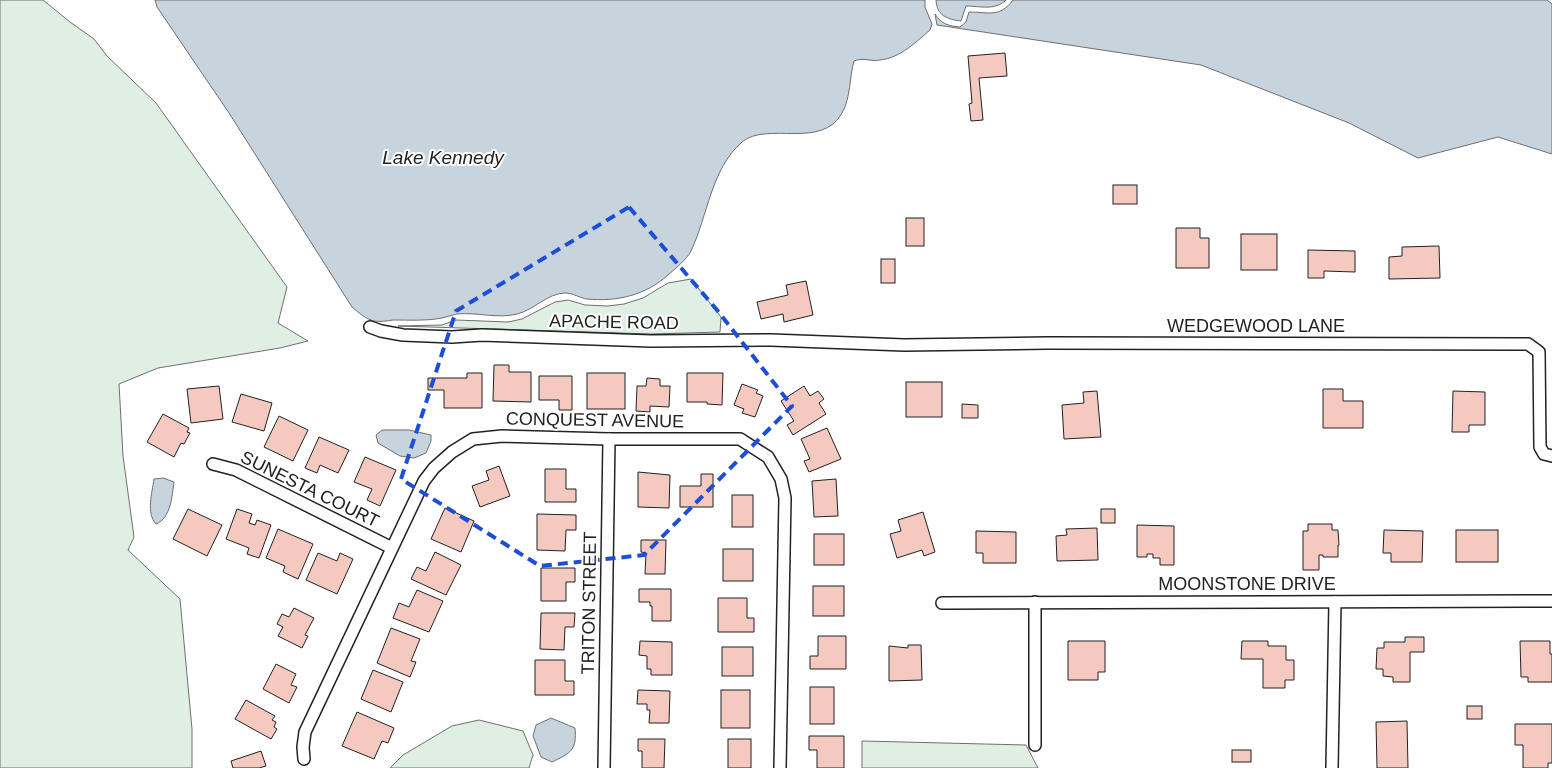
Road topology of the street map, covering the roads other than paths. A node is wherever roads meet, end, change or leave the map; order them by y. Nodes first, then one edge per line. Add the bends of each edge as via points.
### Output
1 (370, 327) dead end
2 (859, 343) joint
3 (610, 439) junction
4 (1552, 456) edge
5 (212, 464) dead end
6 (392, 548) junction
7 (1552, 601) edge
8 (942, 602) dead end
9 (1035, 602) junction
10 (1335, 602) junction
11 (1035, 745) dead end
12 (304, 759) dead end
13 (604, 768) edge
14 (780, 768) edge
15 (1332, 768) edge

1 - 2 street, APACHE ROAD via 404,335
2 - 4 street, WEDGEWOOD LANE via 1528,344 1539,352 1540,447 1544,454
3 - 6 street, CONQUEST AVENUE via 502,436 473,439 452,452 424,481
3 - 13 street, TRITON STREET
3 - 14 street, CONQUEST AVENUE via 740,439 768,458 781,479 785,498
5 - 6 street, SUNESTA COURT via 236,470
6 - 12 street, CONQUEST AVENUE via 306,732
7 - 10 street, MOONSTONE DRIVE
8 - 9 street, MOONSTONE DRIVE
9 - 10 street, MOONSTONE DRIVE
9 - 11 street
10 - 15 street

